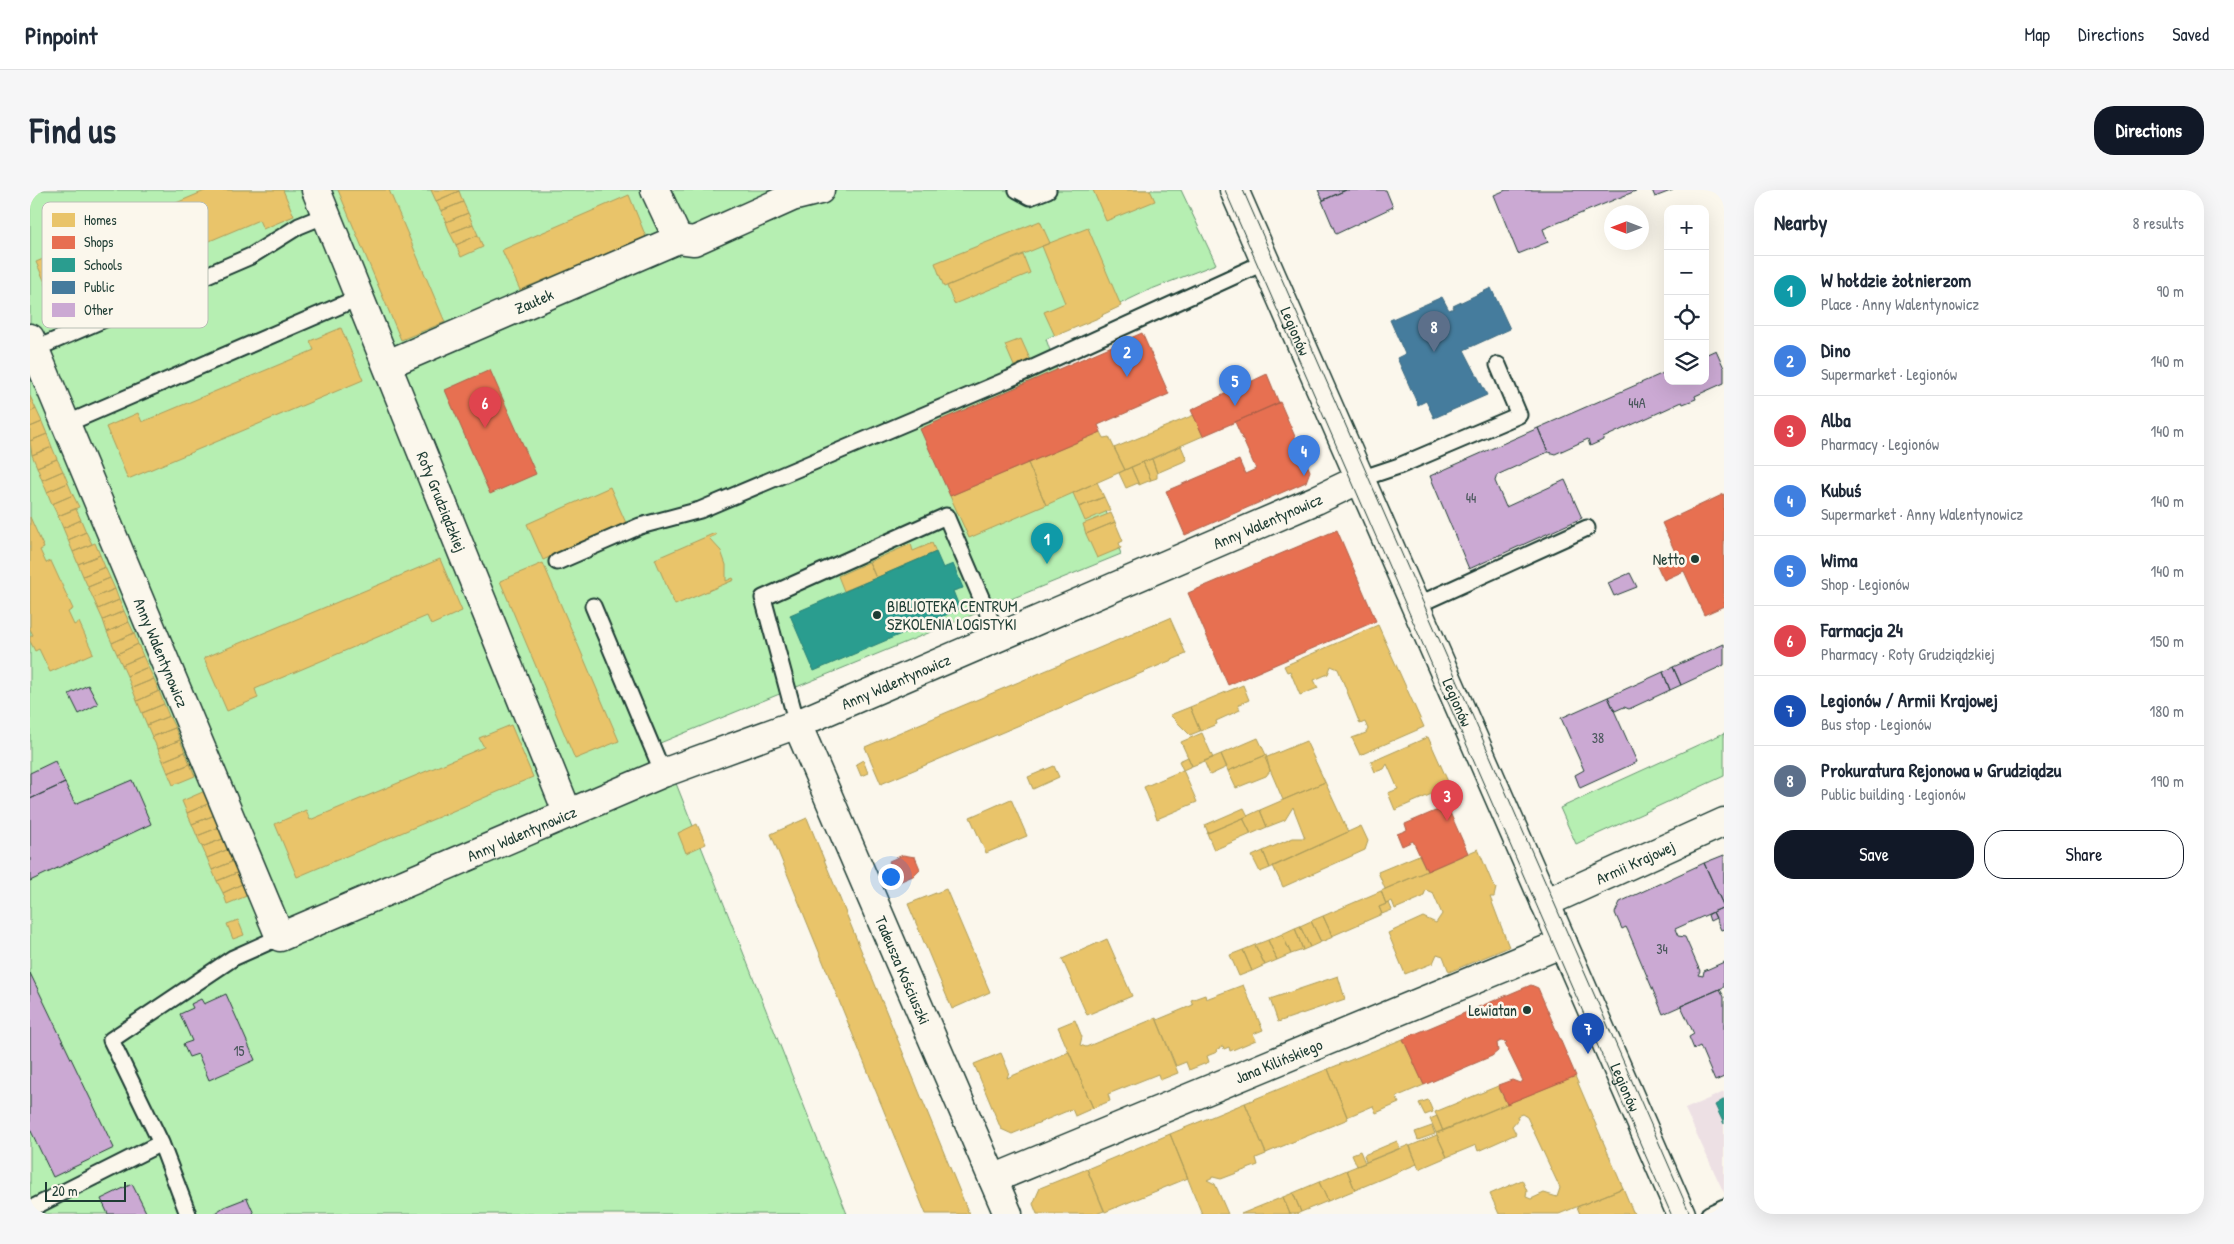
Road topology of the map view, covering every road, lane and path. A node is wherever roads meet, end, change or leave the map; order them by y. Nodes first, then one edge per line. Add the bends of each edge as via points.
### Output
1 (655, 190) edge
2 (820, 190) edge
3 (1017, 190) edge
4 (1048, 190) edge
5 (1234, 190) edge
6 (321, 202) edge
7 (678, 239) junction
8 (1265, 262) junction
9 (208, 274) edge
10 (360, 297) junction
11 (72, 328) edge
12 (32, 344) edge
13 (388, 364) junction
14 (1498, 365) dead end
15 (66, 424) junction
16 (1360, 479) junction
17 (1587, 528) dead end
18 (557, 562) dead end
19 (593, 606) dead end
20 (1415, 606) junction
21 (998, 637) junction
22 (797, 724) junction
23 (663, 773) junction
24 (568, 814) junction
25 (1724, 822) edge
26 (1545, 903) junction
27 (280, 937) junction
28 (1563, 943) junction
29 (161, 1143) junction
30 (993, 1179) junction
31 (1724, 1208) edge
32 (30, 1209) edge
33 (188, 1214) edge
34 (1008, 1214) edge
35 (1680, 1214) edge
36 (1709, 1214) edge

1 - 7 street
2 - 7 street, Zaułek via 792,197 694,241
3 - 4 lane via 1030,196
5 - 8 street, Legionów
6 - 9 lane via 299,226 252,256
6 - 10 street, Roty Grudziądzkiej
7 - 13 street, Zaułek
8 - 16 street, Legionów
8 - 18 lane via 991,387 700,510 640,526
10 - 13 street, Roty Grudziądzkiej
10 - 15 lane
11 - 12 lane
12 - 15 street, Anny Walentynowicz
13 - 24 street, Roty Grudziądzkiej
14 - 16 lane via 1519,415 1400,466
15 - 27 street, Anny Walentynowicz
16 - 20 street, Legionów
16 - 21 street, Anny Walentynowicz
17 - 20 lane
19 - 23 lane
20 - 26 street, Legionów
21 - 22 street, Anny Walentynowicz
21 - 22 lane via 946,516 764,598
22 - 23 street, Anny Walentynowicz
22 - 30 street, Tadeusza Kościuszki
23 - 24 street, Anny Walentynowicz
24 - 27 street, Anny Walentynowicz
25 - 26 street, Armii Krajowej
26 - 28 street, Legionów
27 - 29 lane via 233,958 111,1040
28 - 30 street, Jana Kilińskiego
28 - 35 street, Legionów
29 - 32 lane
29 - 33 lane
30 - 34 street, Tadeusza Kościuszki
31 - 36 lane

